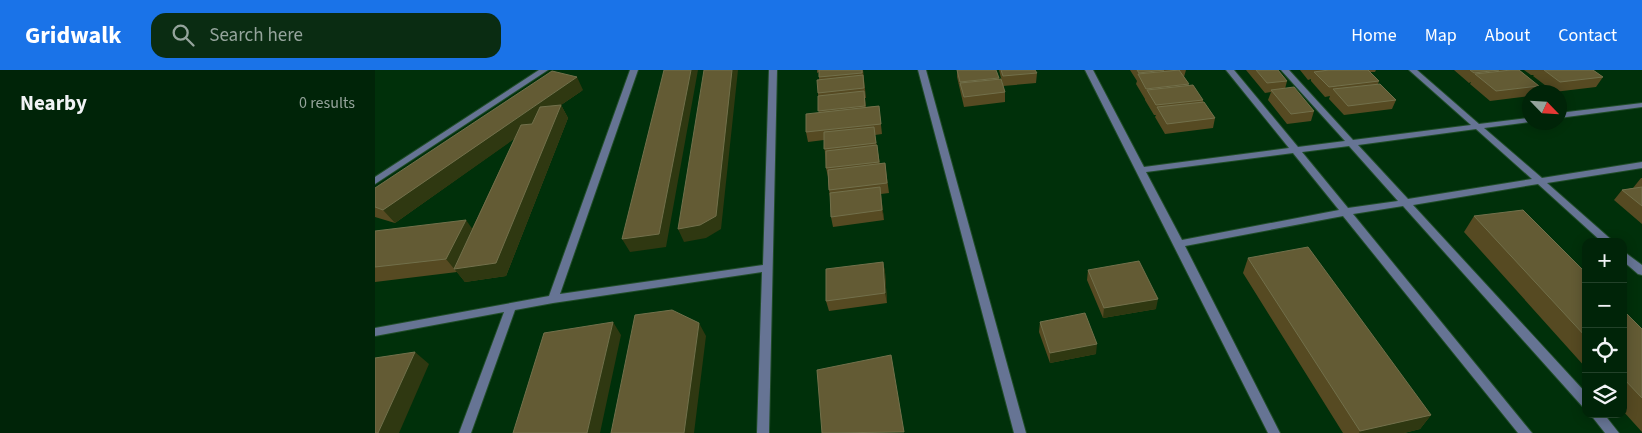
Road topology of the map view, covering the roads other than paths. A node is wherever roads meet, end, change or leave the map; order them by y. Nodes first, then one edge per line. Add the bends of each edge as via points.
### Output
1 (543, 70) edge
2 (634, 70) edge
3 (773, 70) edge
4 (922, 70) edge
5 (1089, 70) edge
6 (1230, 70) edge
7 (1285, 70) edge
8 (1413, 70) edge
9 (1642, 105) edge
10 (1567, 115) edge
11 (1522, 121) edge
12 (1478, 127) junction
13 (1352, 144) junction
14 (1296, 151) junction
15 (1642, 165) edge
16 (1141, 170) junction
17 (375, 181) edge
18 (1539, 181) junction
19 (1404, 202) junction
20 (1346, 212) junction
21 (1604, 238) edge
22 (1179, 244) junction
23 (1627, 258) edge
24 (767, 268) junction
25 (1642, 271) edge
26 (553, 299) junction
27 (511, 307) junction
28 (375, 332) edge
29 (1582, 398) edge
30 (1600, 418) edge
31 (465, 433) edge
32 (763, 433) edge
33 (1020, 433) edge
34 (1274, 433) edge
35 (1526, 433) edge
36 (1613, 433) edge

1 - 17 street
2 - 26 street
3 - 24 street
4 - 33 street
5 - 16 street
6 - 14 street
7 - 13 street
8 - 12 street
9 - 10 street
11 - 12 street
12 - 13 street
12 - 18 street
13 - 14 street
13 - 19 street
14 - 16 street
14 - 20 street
15 - 18 street
16 - 22 street
18 - 19 street
18 - 21 street
19 - 20 street
19 - 29 street
20 - 22 street
20 - 35 street
22 - 34 street
23 - 25 street
24 - 26 street
24 - 32 street
26 - 27 street
27 - 28 street
27 - 31 street
30 - 36 street

